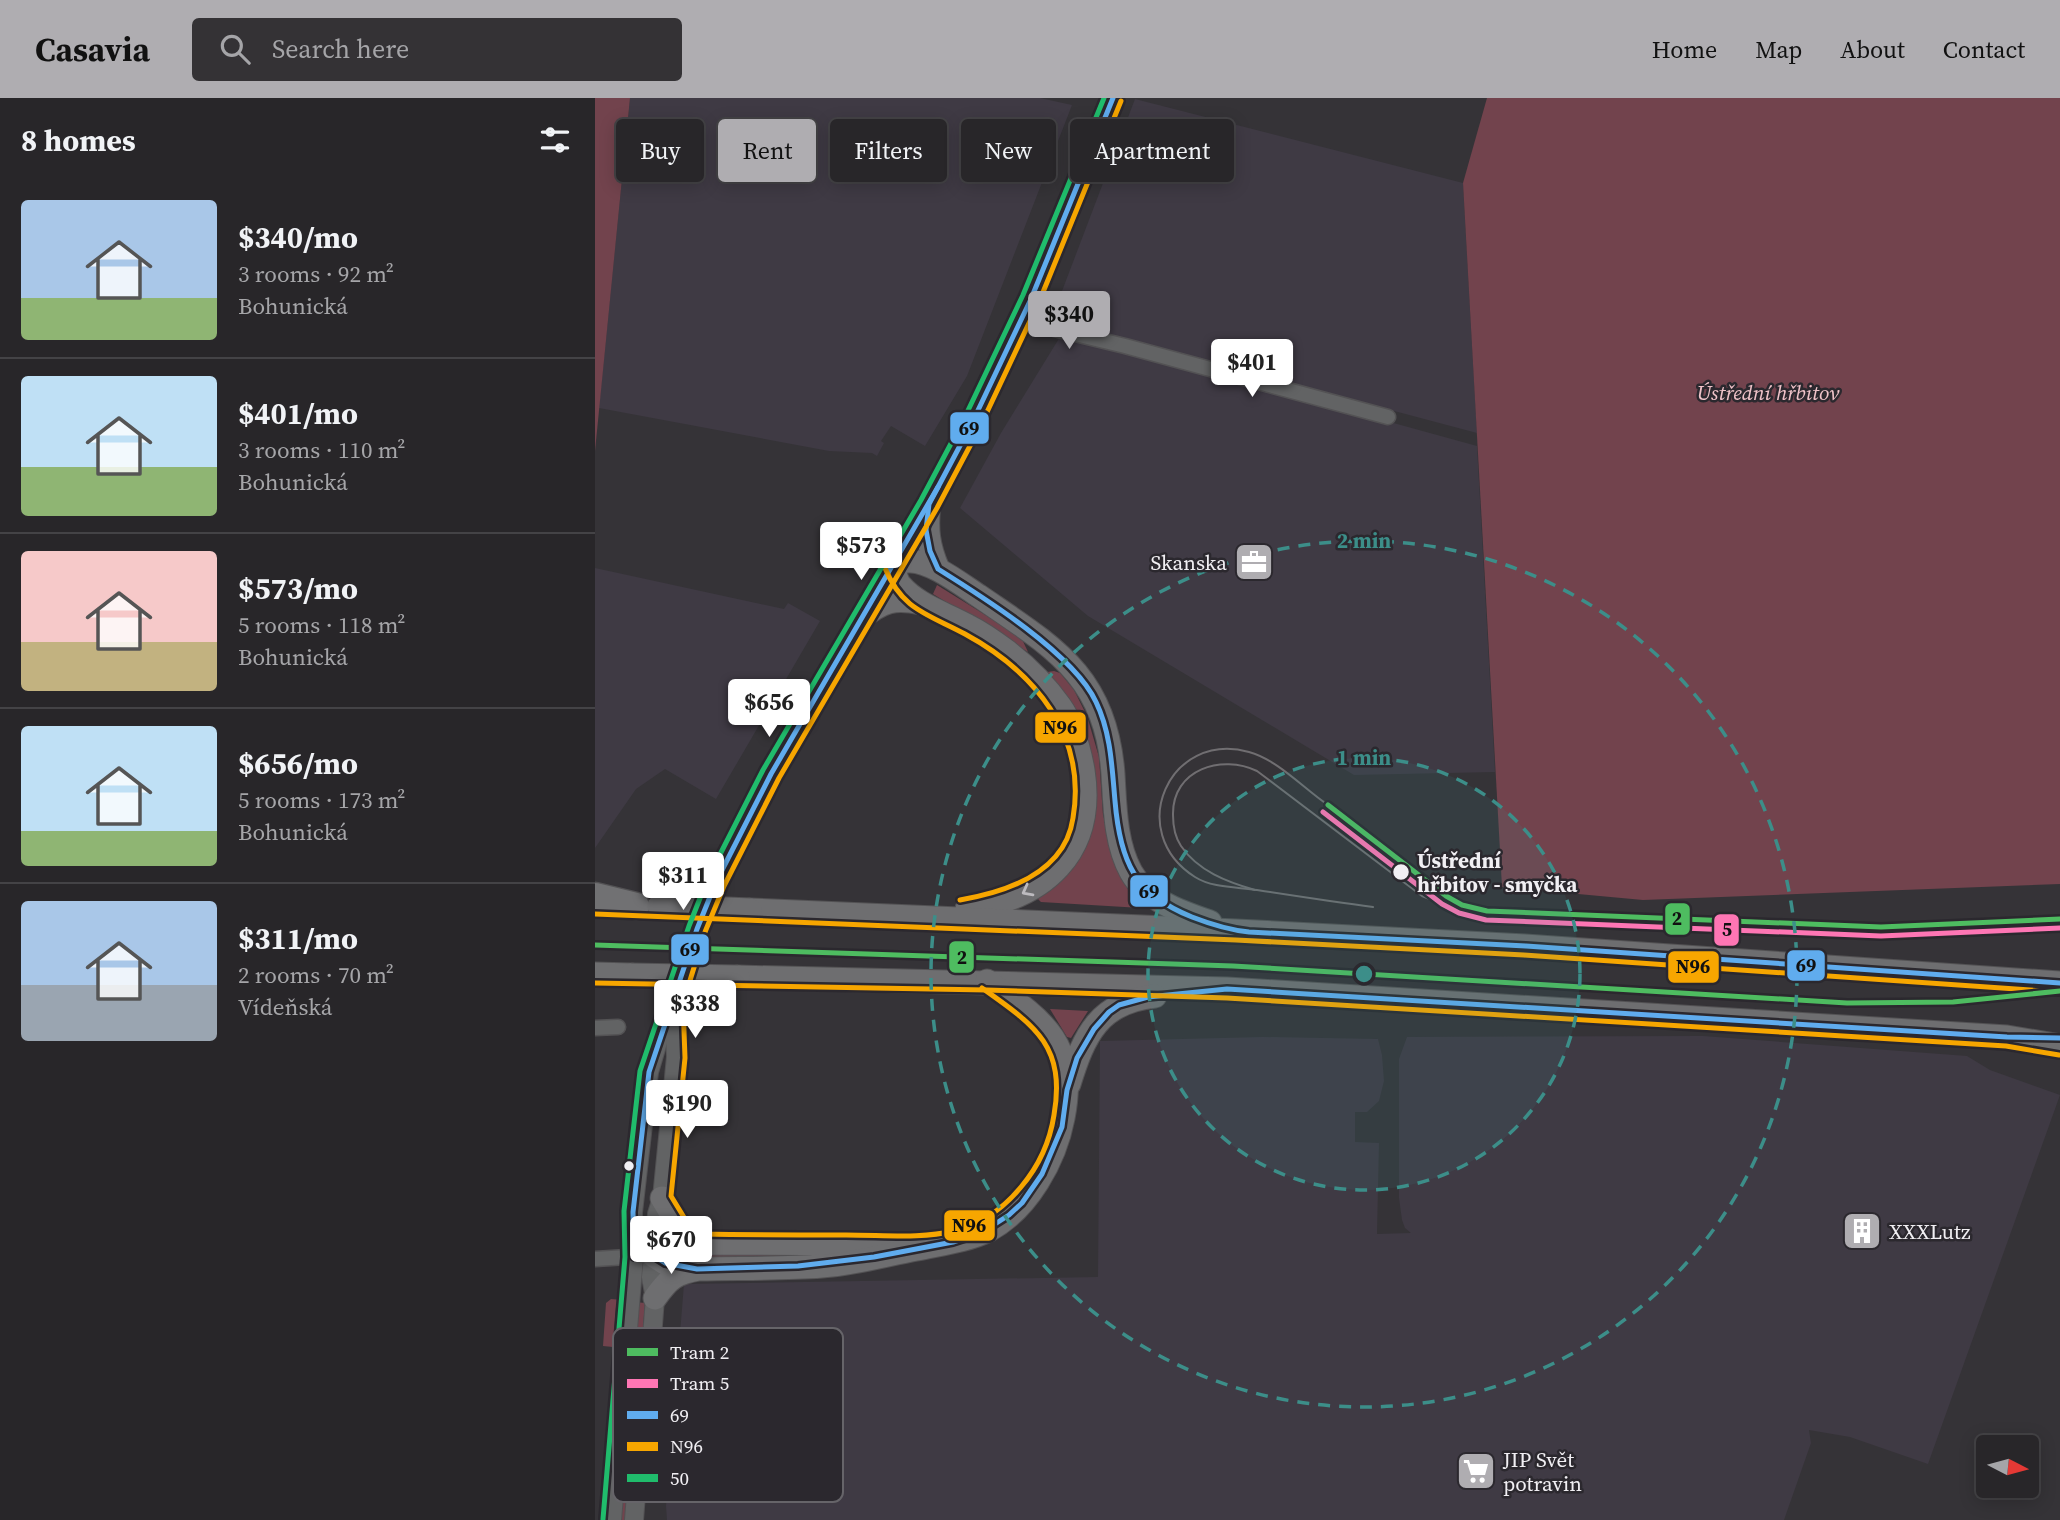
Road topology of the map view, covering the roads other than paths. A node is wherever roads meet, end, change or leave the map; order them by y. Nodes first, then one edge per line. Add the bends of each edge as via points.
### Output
1 (1113, 98) edge
2 (1021, 321) junction
3 (1388, 417) dead end
4 (929, 504) junction
5 (893, 565) junction
6 (938, 569) junction
7 (921, 603) junction
8 (861, 618) junction
9 (595, 896) edge
10 (595, 905) edge
11 (647, 906) junction
12 (909, 916) junction
13 (1236, 931) junction
14 (595, 974) edge
15 (987, 981) junction
16 (2060, 983) edge
17 (1227, 989) junction
18 (674, 1002) junction
19 (618, 1027) dead end
20 (595, 1028) edge
21 (2060, 1046) edge
22 (1067, 1090) junction
23 (662, 1198) junction
24 (699, 1243) junction
25 (940, 1244) junction
26 (644, 1256) junction
27 (595, 1259) edge
28 (699, 1269) junction
29 (655, 1298) junction
30 (635, 1328) edge
31 (653, 1328) edge
32 (614, 1502) edge
33 (635, 1502) edge
34 (612, 1520) edge
35 (634, 1520) edge

1 - 2 street
2 - 3 street
2 - 4 street
4 - 5 street
4 - 6 highway via 926,530
5 - 6 highway via 910,560
5 - 7 highway via 899,583
5 - 8 street
6 - 13 highway via 1050,647 1096,700 1111,753 1119,836 1137,881 1173,908
7 - 8 highway via 902,598 890,601
7 -> 12 highway via 1009,652 1051,694 1075,738 1085,798 1070,854 1036,887 985,906
8 - 18 street via 771,774 716,882
9 - 11 highway
10 - 11 highway
11 - 12 highway, bridge
12 - 13 highway
13 - 16 highway
14 - 15 highway, bridge
15 - 17 highway
15 - 22 highway via 1049,1031 1063,1059
17 - 21 highway via 2007,1037
17 - 22 highway via 1146,997 1116,1006 1085,1040
18 - 23 street via 676,1058
18 - 26 street via 649,1072 633,1212
19 - 20 street
22 - 25 highway via 1056,1144 1023,1201 989,1230
23 - 24 highway via 678,1225
23 - 26 street
24 - 25 highway
24 - 26 highway
25 - 28 highway via 824,1266
26 - 27 street
26 - 28 highway
26 - 29 street
26 - 30 street
28 - 29 highway via 671,1278
29 - 31 street
32 - 34 street
33 - 35 street

